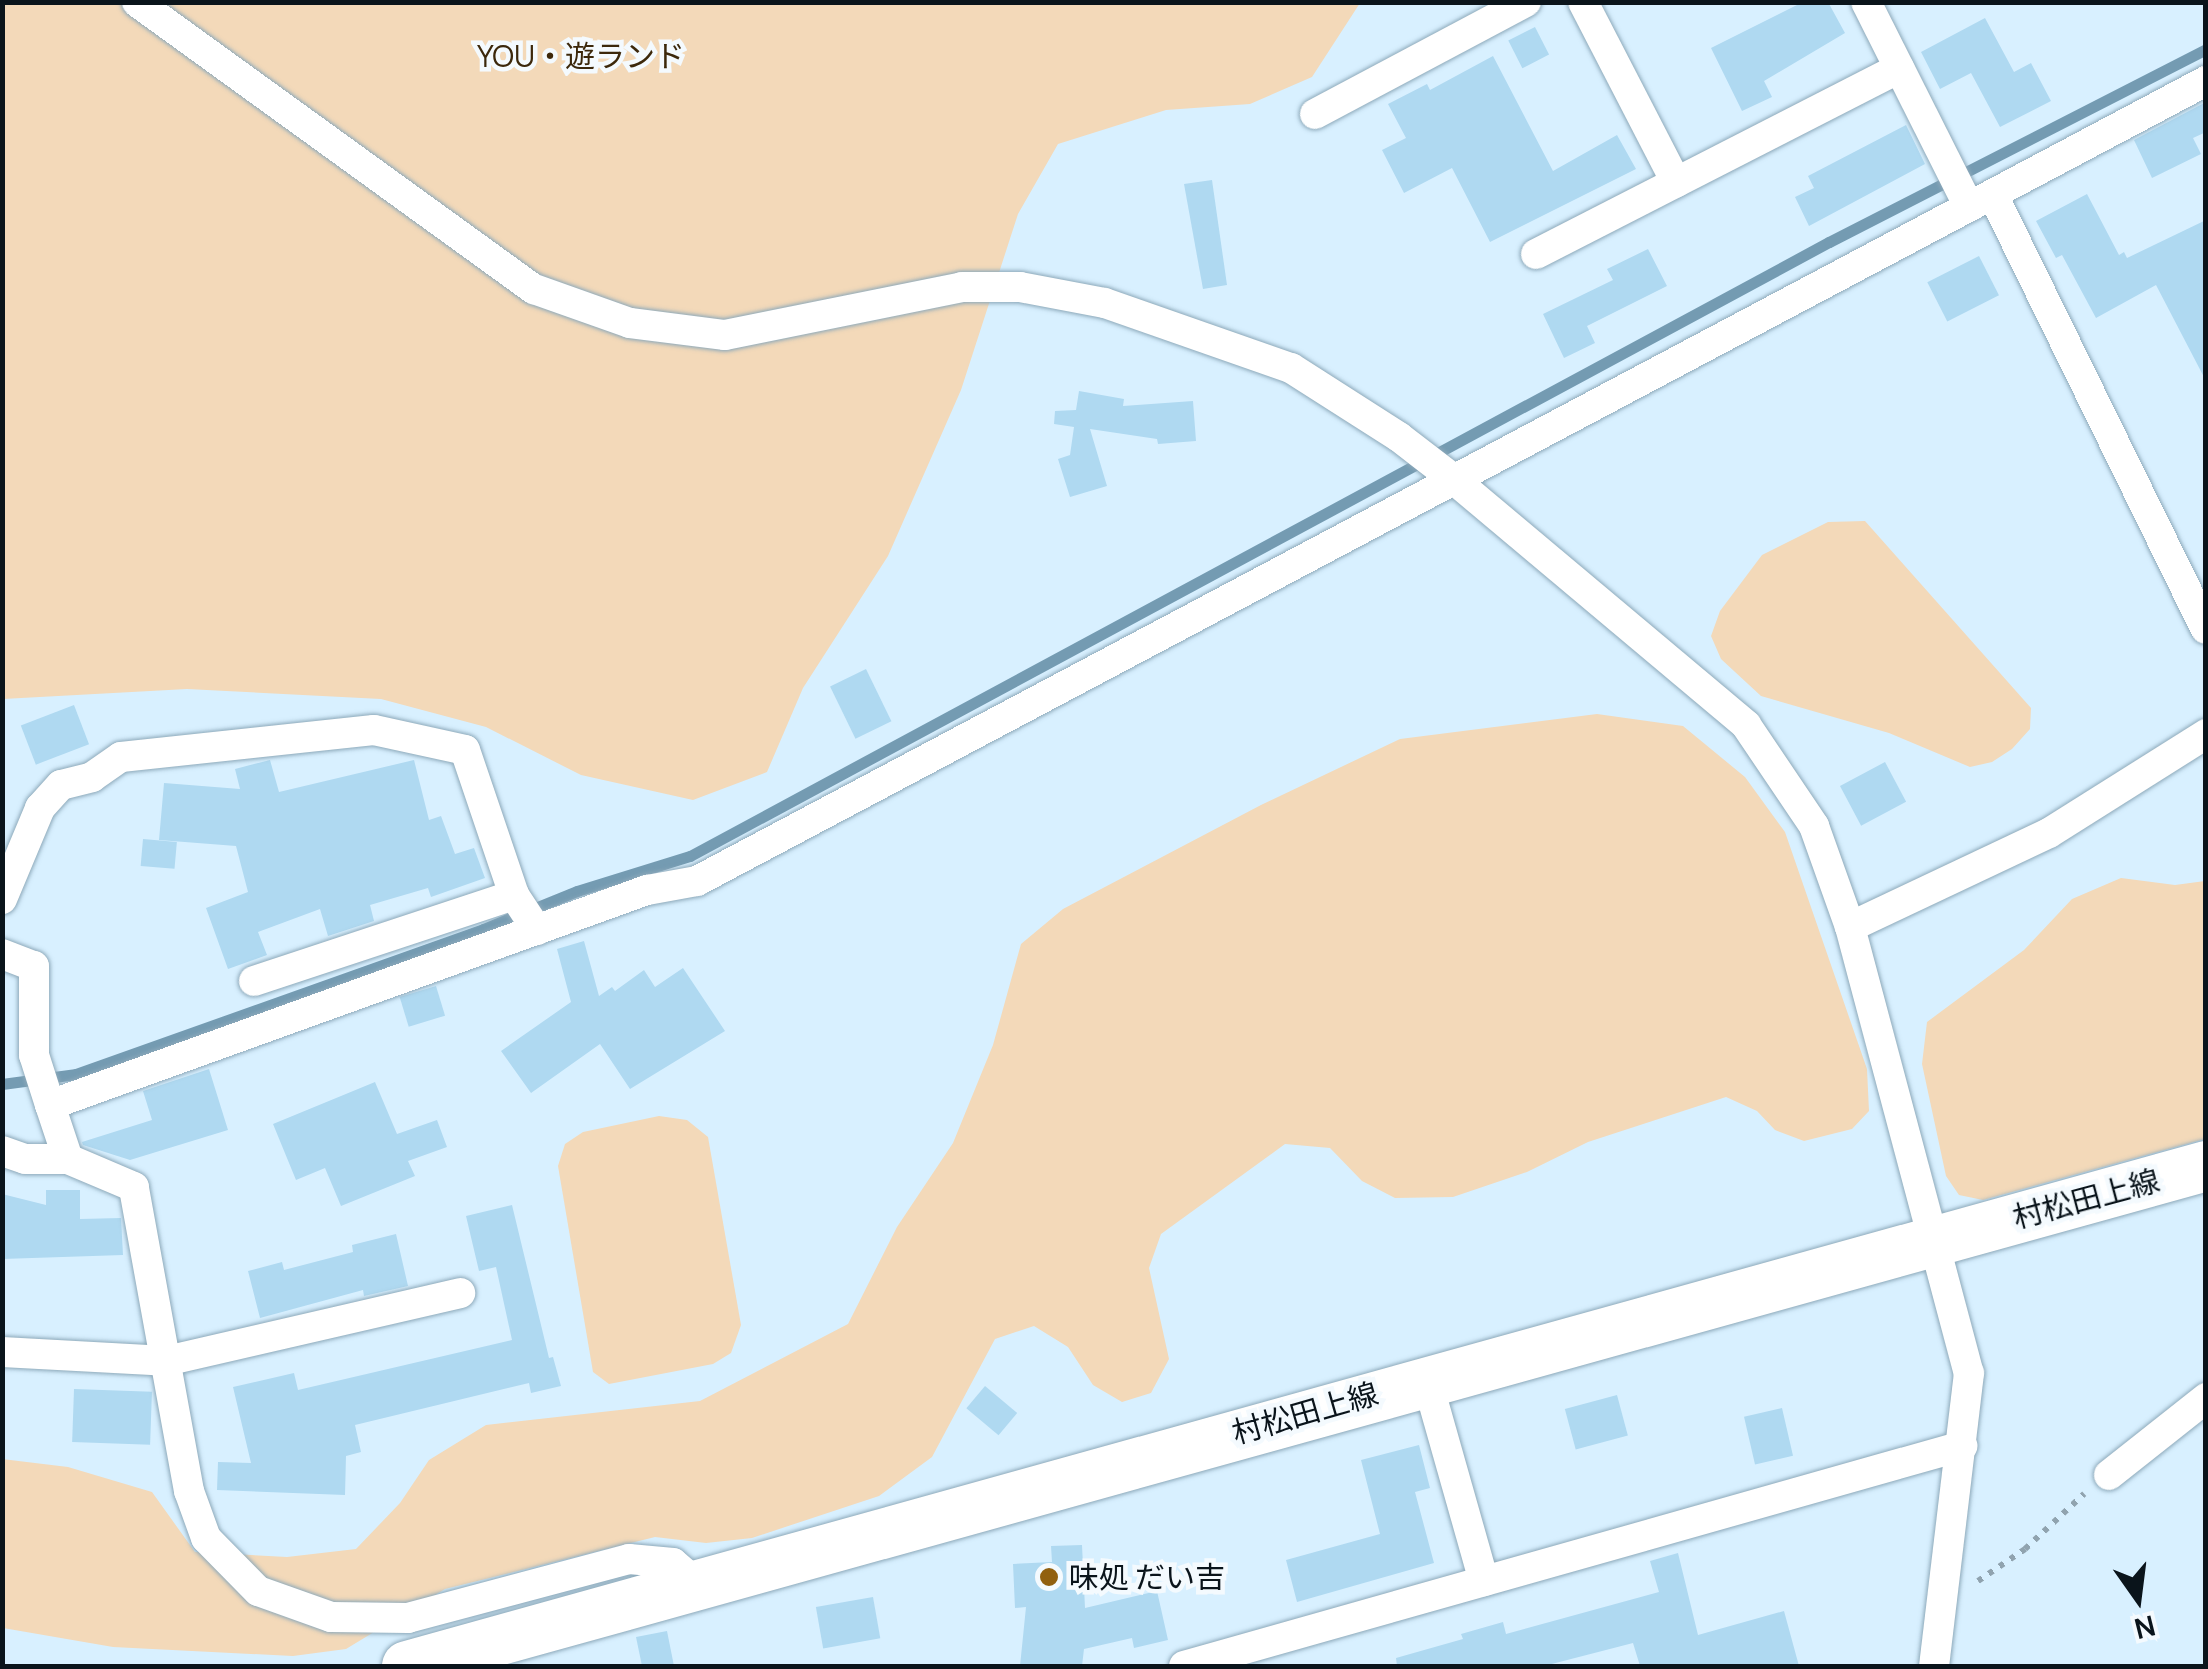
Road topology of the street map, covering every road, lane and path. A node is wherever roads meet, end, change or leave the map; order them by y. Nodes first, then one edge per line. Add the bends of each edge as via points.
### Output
1 (137, 2) edge
2 (1526, 2) edge
3 (1583, 2) edge
4 (1866, 2) edge
5 (1899, 68) junction
6 (2206, 81) edge
7 (1315, 114) dead end
8 (1676, 182) junction
9 (1981, 201) junction
10 (1536, 254) dead end
11 (1452, 478) junction
12 (2206, 629) edge
13 (2206, 734) edge
14 (514, 896) junction
15 (2, 900) edge
16 (1850, 927) junction
17 (537, 930) junction
18 (2, 954) edge
19 (254, 981) dead end
20 (50, 1105) junction
21 (2, 1151) edge
22 (68, 1159) junction
23 (2206, 1166) edge
24 (1937, 1239) junction
25 (460, 1293) dead end
26 (2, 1352) edge
27 (166, 1361) junction
28 (1427, 1380) junction
29 (2206, 1398) edge
30 (1962, 1446) junction
31 (2108, 1475) joint
32 (1484, 1581) junction
33 (696, 1583) junction
34 (1942, 1606) junction
35 (407, 1666) edge
36 (1184, 1666) edge
37 (1934, 1666) edge

1 - 11 street via 534,289 614,318 725,334 962,287 1020,286 1105,303 1291,368
2 - 7 street
3 - 8 street
4 - 5 street
5 - 8 street
5 - 9 street via 1944,156
6 - 9 street
8 - 10 street
9 - 11 street
9 - 12 street
11 - 16 street via 1746,725 1814,826
11 - 17 street via 697,881 647,890
13 - 16 street via 2049,832
14 - 15 street via 465,750 374,730 121,756 92,777 61,785 40,808
14 - 17 street
14 - 19 street
16 - 24 street
17 - 20 street
18 - 20 street via 34,966 34,1055
20 - 22 street
21 - 22 street via 25,1159
22 - 27 street via 134,1187
23 - 24 main road, 村松田上線
24 - 28 main road, 村松田上線
24 - 30 street via 1969,1373
25 - 27 street
26 - 27 street
27 - 33 street via 189,1492 206,1538 258,1591 331,1617 408,1618 630,1559 673,1563
28 - 32 street
28 - 33 main road, 村松田上線
29 - 31 street
30 - 32 street
30 - 34 street
31 - 34 path via 2025,1549
32 - 36 street
33 - 35 main road, 村松田上線
34 - 37 street

